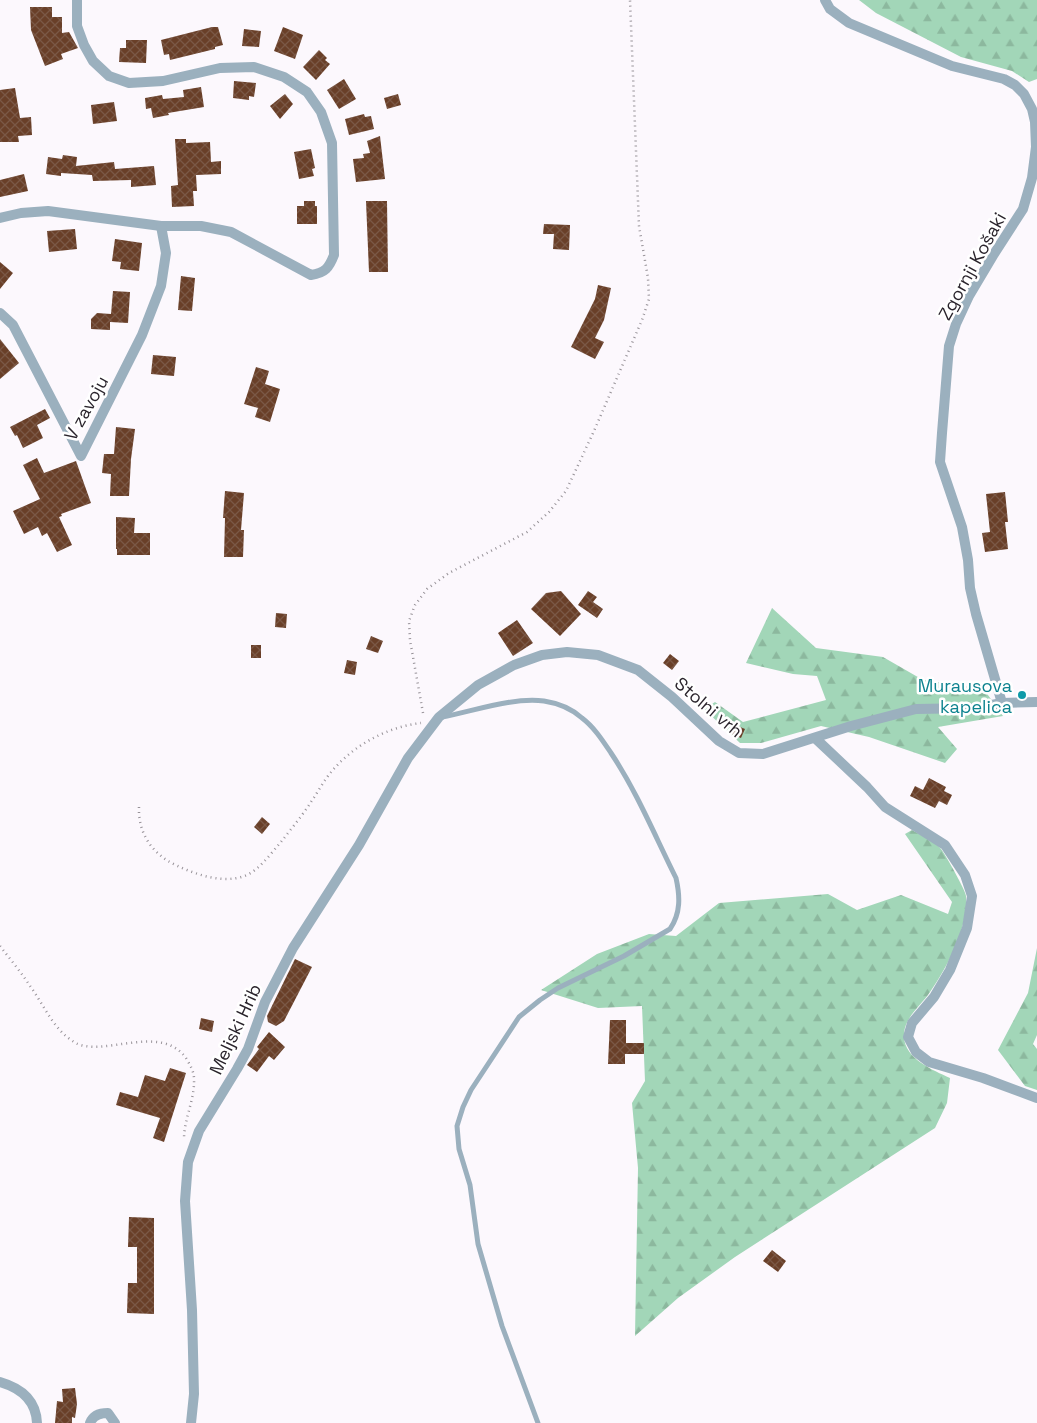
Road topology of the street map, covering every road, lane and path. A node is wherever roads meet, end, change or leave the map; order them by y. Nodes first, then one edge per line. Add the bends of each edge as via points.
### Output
1 (76, 0) edge
2 (630, 0) edge
3 (825, 0) edge
4 (0, 218) edge
5 (161, 226) junction
6 (0, 313) edge
7 (1037, 702) edge
8 (1002, 703) junction
9 (423, 713) dead end
10 (439, 717) junction
11 (425, 723) dead end
12 (816, 738) junction
13 (139, 807) dead end
14 (0, 946) edge
15 (1037, 1098) edge
16 (188, 1162) junction
17 (0, 1382) edge
18 (38, 1423) edge
19 (90, 1423) edge
20 (115, 1423) edge
21 (191, 1423) edge
22 (538, 1423) edge

1 - 5 street via 77,26 84,45 93,61 109,76 129,83 163,81 220,68 254,68 284,77 307,92 321,112 332,143 334,255 330,267 320,274 311,275 231,232 201,226
2 - 9 path via 639,226 649,299 566,491 527,532 449,573 427,589 415,605 409,621 410,640
3 - 8 street, Zgornji Košaki via 830,9 849,23 952,66 1004,79 1024,94 1036,122 1032,178 1023,209 974,288 949,346 940,462 962,527 970,588
4 - 5 street via 48,212
5 - 6 street, V zavoju via 166,253 160,286 142,335 81,456 14,326
7 - 8 street, Stolni vrh
8 - 12 street, Stolni vrh via 976,708 916,709
10 - 12 street, Stolni vrh via 478,685 514,665 542,655 567,652 598,655 638,670 719,741 739,753 763,754
10 - 16 street, Meljski Hrib via 408,758 359,845 293,948 265,1002 248,1049 199,1132
10 - 22 lane via 525,701 544,701 562,706 582,717 620,768 676,878 679,890 679,906 670,929 558,988 519,1017 471,1090 457,1126 478,1244 502,1326
11 - 13 path via 392,729 358,746 332,771 302,816 269,855 254,871 240,877 207,876 167,860 149,844 141,830
12 - 15 street via 885,807 945,845 965,875 972,896 968,928 950,970 934,997 912,1023 908,1036 916,1052 928,1062
14 - 16 path via 60,1031 75,1043 99,1046 154,1042 168,1045 184,1055 192,1067 194,1078 184,1133 183,1147
16 - 21 street, Meljski Hrib via 185,1201 192,1310 194,1394
17 - 18 street via 31,1400
19 - 20 street via 102,1413 108,1413

